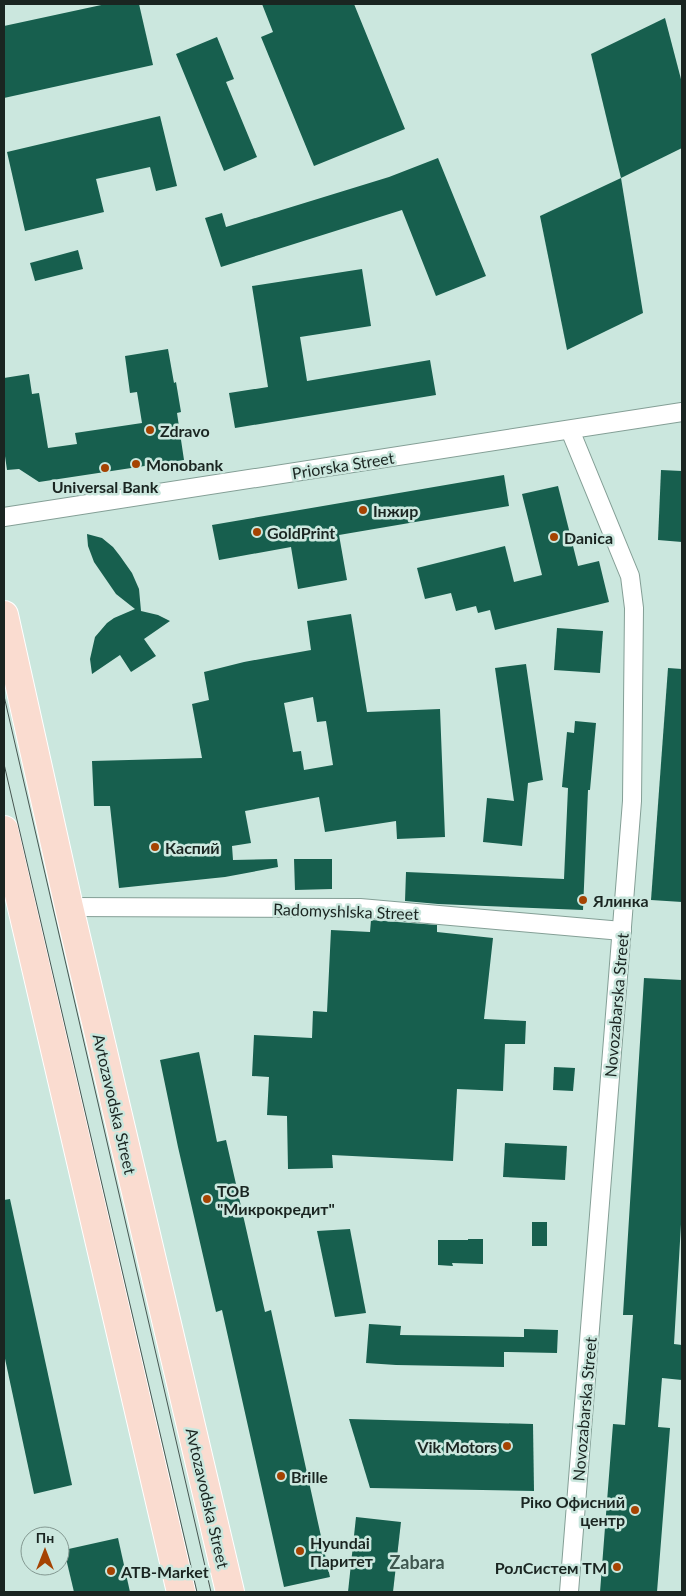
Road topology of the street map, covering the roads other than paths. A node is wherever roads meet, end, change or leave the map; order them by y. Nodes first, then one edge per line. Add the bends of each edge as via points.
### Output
1 (682, 412) edge
2 (570, 430) junction
3 (4, 517) edge
4 (4, 615) edge
5 (4, 830) edge
6 (69, 907) junction
7 (622, 931) junction
8 (181, 1592) edge
9 (230, 1592) edge
10 (570, 1592) edge

1 - 2 street, Priorska Street
2 - 3 street, Priorska Street
2 - 7 street, Novozabarska Street via 630,576 634,608 632,802
4 - 6 main road, Avtozavodska Street
5 - 8 main road
6 - 7 street, Radomyshlska Street via 360,908
6 - 9 main road, Avtozavodska Street
7 - 10 street, Novozabarska Street

